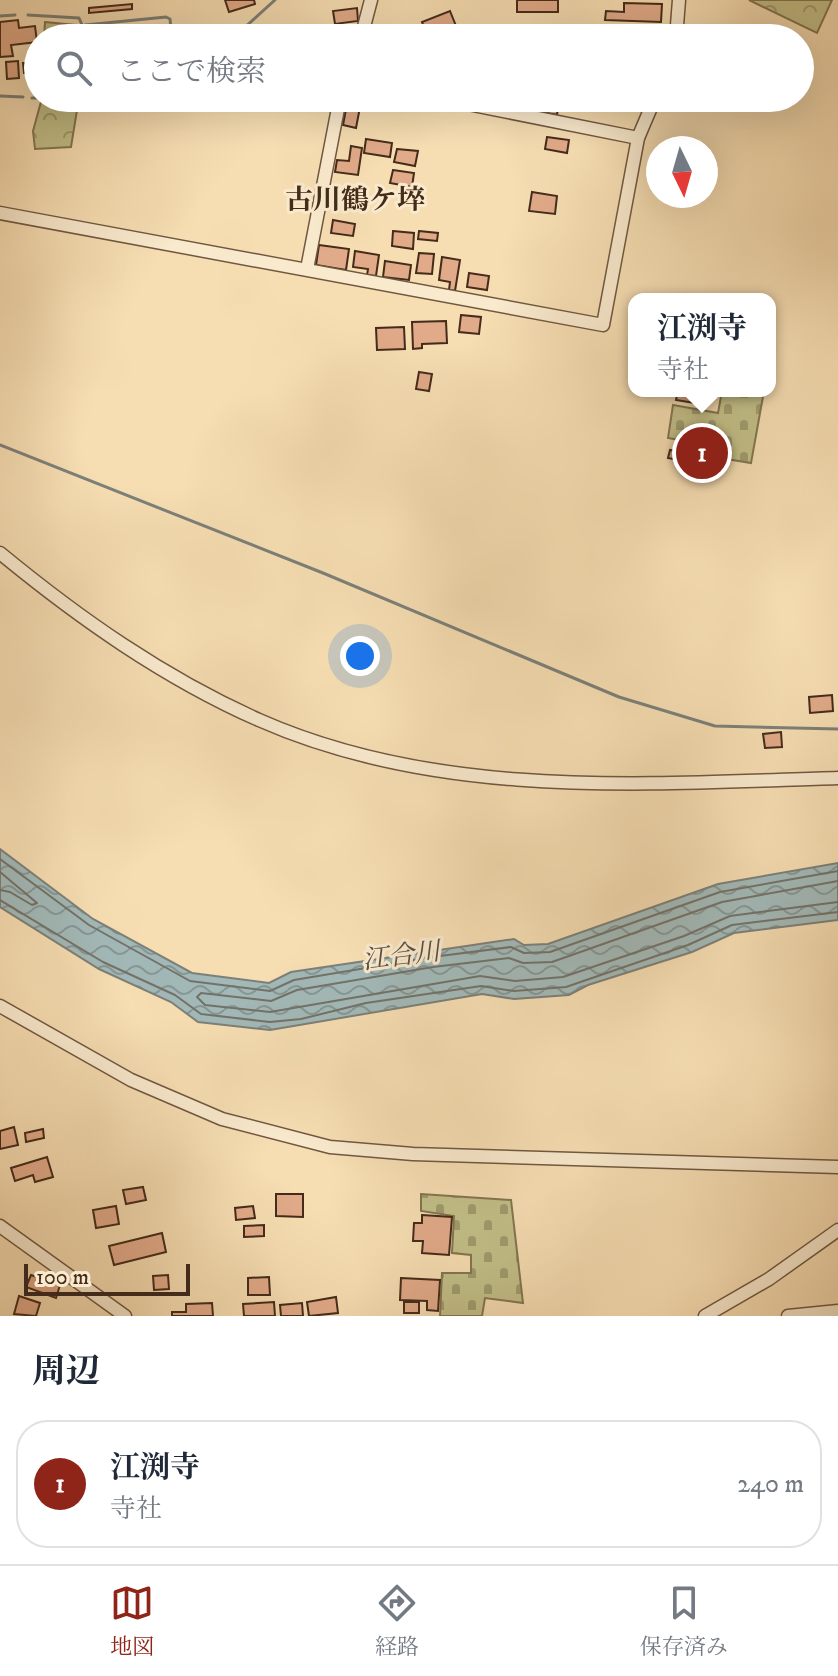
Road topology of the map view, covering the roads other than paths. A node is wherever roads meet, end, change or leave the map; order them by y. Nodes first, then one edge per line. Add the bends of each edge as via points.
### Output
1 (371, 0) edge
2 (679, 0) edge
3 (365, 24) edge
4 (677, 24) edge
5 (337, 112) edge
6 (508, 112) edge
7 (649, 112) edge
8 (638, 138) junction
9 (0, 213) edge
10 (307, 269) junction
11 (0, 553) edge
12 (838, 778) edge
13 (0, 1006) edge
14 (838, 1167) edge
15 (0, 1226) edge
16 (838, 1230) edge
17 (838, 1311) edge
18 (125, 1316) edge
19 (705, 1316) edge
20 (788, 1316) edge

1 - 3 street
2 - 4 street
5 - 10 street
6 - 8 street
7 - 8 street
8 - 10 street via 603,325
9 - 10 street
11 - 12 street via 57,600 189,685 262,721 382,760 520,780
13 - 14 street via 131,1080 183,1103 222,1119 330,1147
15 - 18 street
16 - 19 street
17 - 20 street

